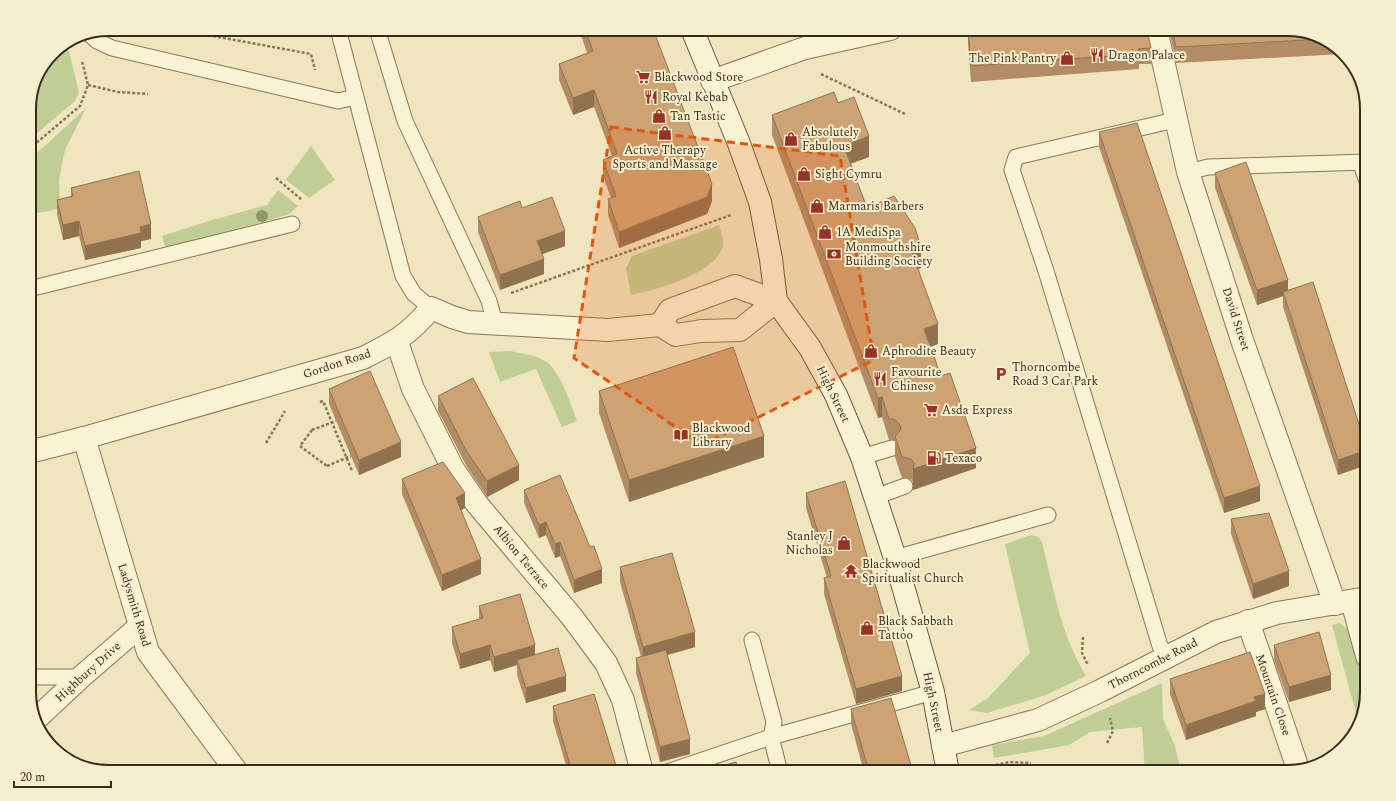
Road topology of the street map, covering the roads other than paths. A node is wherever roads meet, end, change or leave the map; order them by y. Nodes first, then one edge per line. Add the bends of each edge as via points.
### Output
1 (340, 36) edge
2 (379, 36) edge
3 (695, 36) edge
4 (835, 36) edge
5 (1157, 36) edge
6 (93, 38) edge
7 (712, 81) junction
8 (356, 97) junction
9 (1175, 120) junction
10 (1360, 162) edge
11 (1188, 172) junction
12 (292, 224) dead end
13 (36, 287) edge
14 (776, 301) junction
15 (431, 308) junction
16 (495, 323) junction
17 (660, 325) junction
18 (396, 342) junction
19 (84, 438) junction
20 (892, 448) dead end
21 (36, 450) edge
22 (862, 457) junction
23 (905, 486) dead end
24 (875, 497) junction
25 (1048, 515) dead end
26 (896, 558) junction
27 (1351, 601) edge
28 (1248, 621) junction
29 (140, 626) junction
30 (1360, 632) edge
31 (752, 640) dead end
32 (1168, 656) junction
33 (80, 677) junction
34 (36, 678) edge
35 (933, 692) junction
36 (40, 715) edge
37 (771, 737) junction
38 (943, 746) junction
39 (1296, 764) edge
40 (232, 765) edge
41 (640, 765) edge
42 (688, 765) edge
43 (778, 765) edge
44 (947, 765) edge

1 - 8 lane
2 - 16 lane via 405,121 489,301
3 - 7 street, High Street
4 - 7 street
5 - 9 street, David Street
6 - 8 lane via 119,50 338,101
7 - 14 street, High Street via 738,141 760,202
8 - 15 lane via 403,276 414,294
9 - 11 street, David Street
9 - 32 lane via 1016,157 1012,170 1046,271 1160,646
10 - 11 lane via 1208,168
11 - 27 street, David Street via 1245,347
12 - 13 lane
14 - 17 street via 740,330 701,331 676,335
14 - 17 street via 735,286 670,310
14 - 22 street, High Street via 810,348 836,395
15 - 16 street via 468,322
15 - 18 street, Gordon Road via 416,327
16 - 17 street via 608,330
18 - 19 street, Gordon Road via 363,358
18 - 41 street, Albion Terrace via 413,389 453,469 477,504 572,617 606,662 623,700
19 - 21 street, Gordon Road
19 - 29 street, Ladysmith Road
20 - 22 lane
22 - 24 street, High Street
23 - 24 lane
24 - 26 street, High Street
25 - 26 lane
26 - 35 street, High Street
27 - 28 street, Thorncombe Road via 1277,613
27 - 30 street, David Street
28 - 32 street, Thorncombe Road via 1216,632
28 - 39 street, Mountain Close
29 - 33 street, Highbury Drive
29 - 40 street, Ladysmith Road via 148,652
31 - 37 lane via 774,722
32 - 38 street, Thorncombe Road via 1038,720
33 - 34 lane
33 - 36 street, Highbury Drive
35 - 37 lane
35 - 38 street, High Street
37 - 42 lane
37 - 43 lane
38 - 44 street, High Street

